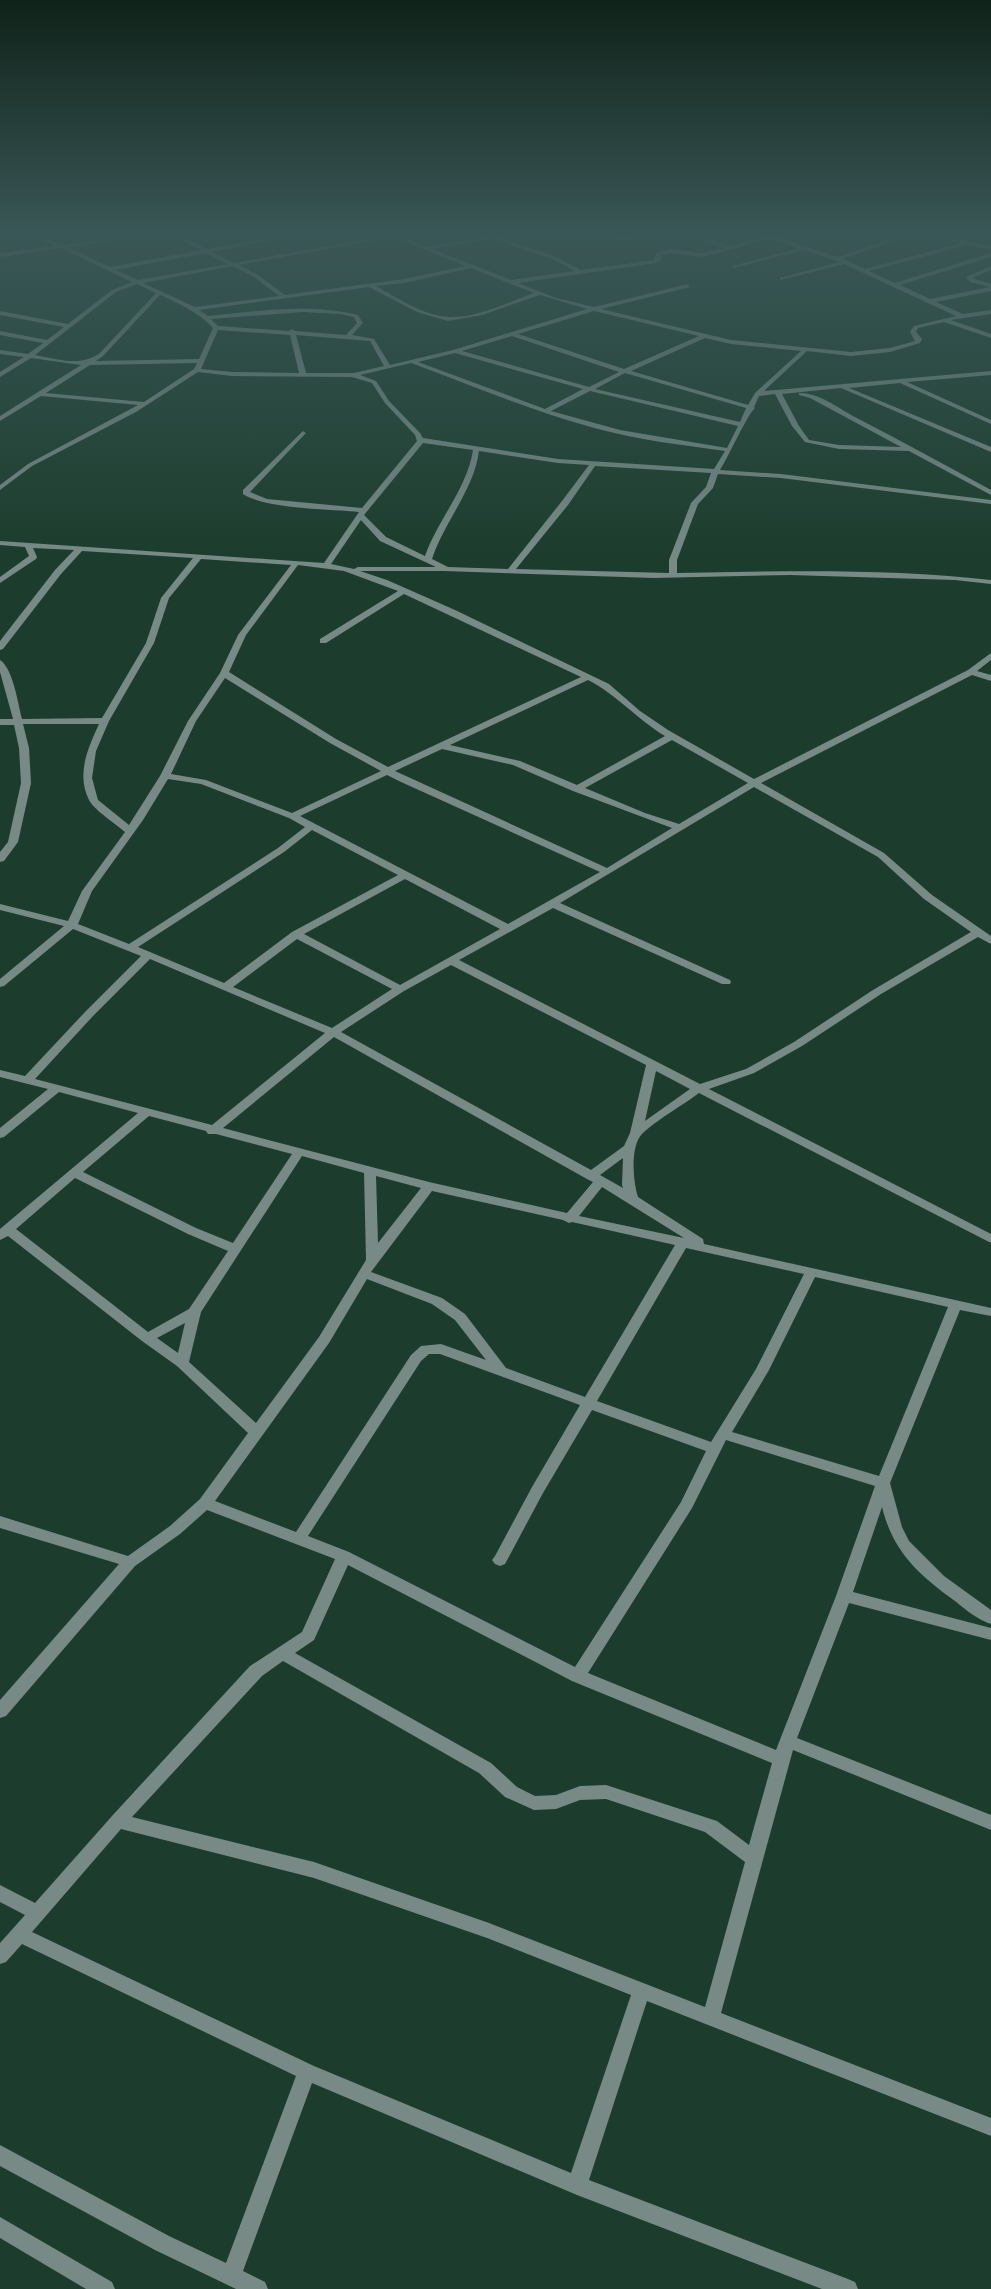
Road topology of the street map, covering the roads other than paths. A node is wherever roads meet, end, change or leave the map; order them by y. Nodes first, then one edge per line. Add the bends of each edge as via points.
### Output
1 (46, 343) edge
2 (112, 343) edge
3 (209, 343) edge
4 (295, 343) edge
5 (374, 343) edge
6 (481, 343) edge
7 (542, 343) edge
8 (689, 343) edge
9 (749, 343) edge
10 (915, 343) edge
11 (455, 351) junction
12 (804, 351) junction
13 (0, 352) edge
14 (29, 357) junction
15 (201, 361) junction
16 (410, 361) junction
17 (90, 363) junction
18 (388, 367) junction
19 (197, 370) junction
20 (625, 371) junction
21 (991, 373) edge
22 (0, 375) edge
23 (303, 375) junction
24 (354, 375) junction
25 (902, 382) junction
26 (843, 387) junction
27 (589, 389) junction
28 (778, 393) junction
29 (814, 393) junction
30 (40, 394) junction
31 (755, 401) junction
32 (145, 404) junction
33 (546, 411) junction
34 (0, 419) edge
35 (991, 422) edge
36 (743, 425) junction
37 (303, 433) dead end
38 (420, 440) junction
39 (476, 450) junction
40 (729, 450) junction
41 (912, 450) junction
42 (991, 450) edge
43 (592, 464) junction
44 (715, 472) junction
45 (0, 488) edge
46 (991, 493) edge
47 (991, 502) edge
48 (362, 513) junction
49 (0, 543) edge
50 (28, 545) junction
51 (45, 546) junction
52 (80, 549) junction
53 (33, 556) junction
54 (199, 556) junction
55 (428, 560) junction
56 (296, 563) junction
57 (326, 565) junction
58 (346, 569) junction
59 (447, 569) junction
60 (511, 570) junction
61 (673, 575) junction
62 (0, 581) edge
63 (991, 582) edge
64 (403, 591) junction
65 (323, 641) dead end
66 (0, 647) edge
67 (991, 656) edge
68 (0, 663) edge
69 (971, 672) junction
70 (224, 674) junction
71 (588, 678) junction
72 (991, 678) edge
73 (105, 721) junction
74 (0, 722) edge
75 (16, 722) junction
76 (672, 736) junction
77 (442, 746) junction
78 (391, 772) junction
79 (165, 776) junction
80 (754, 783) junction
81 (576, 789) junction
82 (292, 816) junction
83 (312, 826) junction
84 (681, 828) junction
85 (130, 831) junction
86 (0, 859) edge
87 (608, 872) junction
88 (405, 875) junction
89 (551, 903) junction
90 (0, 907) edge
91 (72, 925) junction
92 (507, 928) junction
93 (977, 933) junction
94 (296, 934) junction
95 (991, 941) edge
96 (130, 948) junction
97 (148, 955) junction
98 (452, 961) junction
99 (726, 982) dead end
100 (0, 984) edge
101 (227, 986) junction
102 (400, 989) junction
103 (333, 1032) junction
104 (652, 1063) junction
105 (0, 1073) edge
106 (28, 1080) junction
107 (57, 1088) junction
108 (699, 1088) junction
109 (144, 1113) junction
110 (212, 1131) junction
111 (636, 1133) junction
112 (0, 1134) edge
113 (629, 1148) junction
114 (298, 1153) junction
115 (370, 1172) junction
116 (74, 1173) junction
117 (596, 1179) junction
118 (429, 1186) junction
119 (633, 1199) junction
120 (569, 1219) junction
121 (5, 1233) edge
122 (991, 1239) edge
123 (683, 1242) junction
124 (707, 1248) junction
125 (235, 1250) junction
126 (372, 1260) junction
127 (811, 1273) junction
128 (365, 1274) junction
129 (957, 1304) junction
130 (194, 1312) junction
131 (991, 1312) edge
132 (147, 1338) junction
133 (182, 1362) junction
134 (503, 1372) junction
135 (588, 1404) junction
136 (256, 1432) junction
137 (722, 1434) junction
138 (714, 1449) junction
139 (883, 1483) junction
140 (205, 1503) junction
141 (0, 1522) edge
142 (299, 1539) junction
143 (344, 1556) junction
144 (500, 1560) dead end
145 (130, 1562) junction
146 (844, 1596) junction
147 (991, 1618) edge
148 (991, 1634) edge
149 (284, 1654) junction
150 (578, 1676) junction
151 (0, 1711) edge
152 (788, 1741) junction
153 (781, 1760) junction
154 (118, 1821) junction
155 (991, 1823) edge
156 (753, 1858) junction
157 (0, 1893) edge
158 (38, 1913) junction
159 (19, 1935) junction
160 (0, 1956) edge
161 (641, 1991) junction
162 (711, 2017) junction
163 (308, 2072) junction
164 (991, 2127) edge
165 (0, 2155) edge
166 (577, 2185) junction
167 (0, 2227) edge
168 (231, 2276) junction
169 (105, 2289) edge
170 (258, 2289) edge
171 (848, 2289) edge

1 - 14 street
2 - 17 street
3 - 15 street
4 - 23 street
5 - 18 street
6 - 11 street
7 - 20 street
8 - 20 street
9 - 12 street
10 - 12 street via 851,354
11 - 16 street
11 - 27 street
12 - 31 street
13 - 14 street
14 - 17 street
14 - 22 street
15 - 17 street
15 - 19 street
16 - 18 street
16 - 33 street
17 - 30 street
18 - 24 street
19 - 23 street
19 - 32 street
20 - 27 street
20 - 31 street via 725,399
21 - 25 street
23 - 24 street
24 - 38 street via 374,382
25 - 26 street
25 - 35 street
26 - 29 street
26 - 42 street
27 - 33 street
27 - 36 street
28 - 29 street
28 - 31 street
28 - 41 street via 808,442
29 - 41 street
30 - 32 street
30 - 34 street
31 - 36 street
32 - 45 street via 30,465
33 - 40 street via 630,434
36 - 40 street
37 - 48 street via 246,492 267,501
38 - 39 street
38 - 48 street
39 - 43 street
39 - 55 street via 476,459
40 - 44 street
41 - 46 street
43 - 44 street
43 - 60 street
44 - 47 street via 781,476
44 - 61 street via 710,488 695,503 673,560
48 - 55 street via 384,539
48 - 57 street
49 - 50 street
50 - 51 street
50 - 53 street
51 - 52 street
51 - 53 street
52 - 54 street
52 - 66 street
53 - 62 street
54 - 56 street
54 - 73 street via 165,598 150,643
55 - 59 street
56 - 57 street
56 - 70 street via 247,628
57 - 58 street
58 - 59 street
58 - 64 street
59 - 60 street
60 - 61 street
61 - 63 street via 790,573
64 - 65 street
64 - 71 street
67 - 69 street
68 - 75 street via 7,677
69 - 72 street
69 - 80 street
70 - 78 street
70 - 79 street via 192,721
71 - 76 street via 606,686
71 - 77 street
73 - 75 street
73 - 85 street via 91,751 87,778 94,801
74 - 75 street
75 - 86 street via 24,748 26,783 13,842
76 - 80 street
76 - 81 street
77 - 78 street
77 - 81 street via 501,759
78 - 82 street
78 - 87 street
79 - 82 street via 203,782
79 - 85 street
80 - 84 street
80 - 93 street via 881,855
81 - 84 street via 625,811
82 - 83 street
83 - 88 street
83 - 96 street
84 - 87 street
85 - 91 street via 87,891
87 - 89 street
88 - 92 street
88 - 94 street
89 - 92 street
89 - 99 street
90 - 91 street
91 - 96 street
91 - 100 street
92 - 98 street
93 - 95 street
93 - 108 street via 760,1066
94 - 101 street
94 - 102 street
96 - 97 street
97 - 101 street
97 - 106 street
98 - 102 street
98 - 104 street
101 - 103 street
102 - 103 street
103 - 110 street
103 - 117 street
104 - 108 street
104 - 111 street
105 - 106 street
106 - 107 street
107 - 109 street
107 - 112 street
108 - 111 street
108 - 122 street
109 - 110 street
109 - 116 street
110 - 114 street
111 - 113 street
113 - 117 street
113 - 119 street via 628,1185
114 - 115 street
114 - 125 street
115 - 118 street
115 - 126 street
116 - 121 street
116 - 125 street
117 - 119 street
117 - 120 street
118 - 120 street
118 - 126 street
119 - 124 street
120 - 123 street
121 - 132 street
123 - 124 street
123 - 135 street
124 - 127 street
125 - 130 street
126 - 128 street
127 - 129 street
127 - 137 street via 762,1370
128 - 134 street via 437,1301 460,1317
128 - 136 street via 324,1340
129 - 131 street
129 - 139 street
130 - 132 street
130 - 133 street
132 - 133 street
133 - 136 street
134 - 135 street
134 - 142 street via 441,1349 426,1349 373,1422
135 - 138 street
135 - 144 street
136 - 140 street
137 - 138 street
137 - 139 street
138 - 150 street via 687,1503
139 - 146 street
139 - 147 street via 898,1535 914,1556 956,1596
140 - 142 street
140 - 145 street
141 - 145 street
142 - 143 street
143 - 149 street via 308,1636
143 - 150 street
145 - 151 street
146 - 148 street
146 - 152 street
149 - 154 street via 256,1671
149 - 156 street via 485,1768 511,1792 534,1803 606,1792 711,1826
150 - 153 street
152 - 153 street
152 - 155 street
153 - 156 street
154 - 158 street
154 - 161 street via 314,1870 489,1931
156 - 162 street
157 - 158 street
158 - 159 street
159 - 160 street
159 - 163 street
161 - 162 street
161 - 166 street
162 - 164 street
163 - 166 street
163 - 168 street
165 - 168 street
166 - 171 street
167 - 169 street
168 - 170 street

